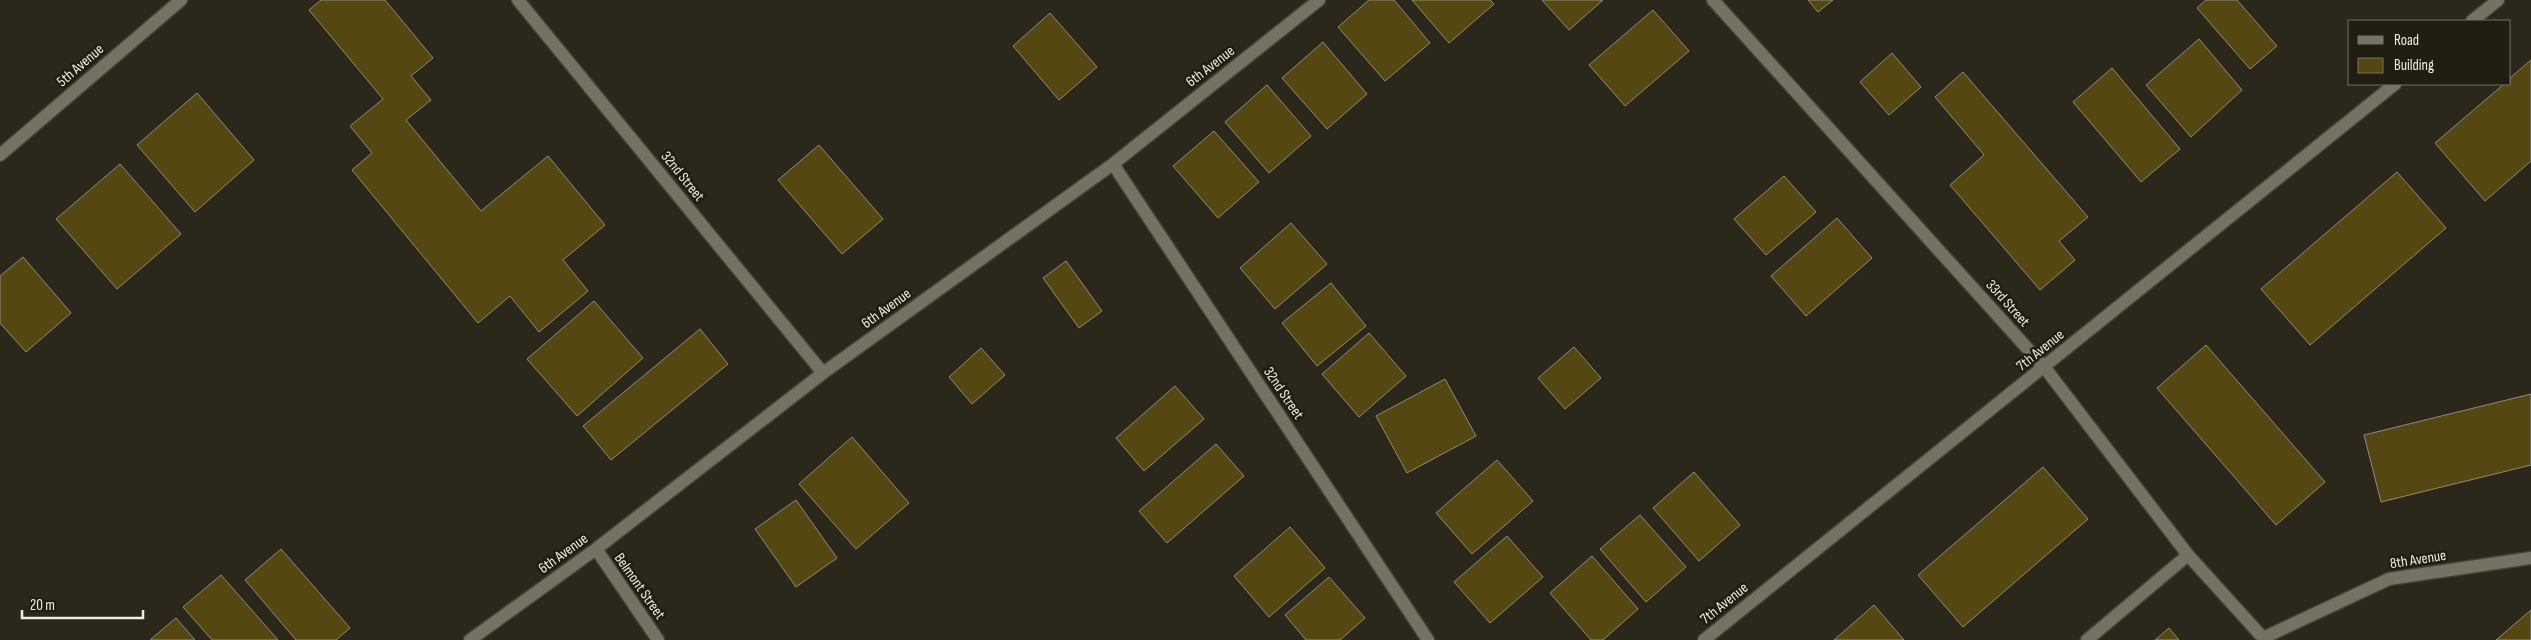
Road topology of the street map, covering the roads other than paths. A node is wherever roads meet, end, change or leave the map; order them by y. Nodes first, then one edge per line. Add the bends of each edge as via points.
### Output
1 (181, 0) edge
2 (518, 0) edge
3 (1320, 0) edge
4 (1713, 0) edge
5 (2498, 0) edge
6 (2473, 20) edge
7 (2393, 85) edge
8 (0, 155) edge
9 (1113, 164) junction
10 (2045, 368) junction
11 (823, 373) junction
12 (596, 550) junction
13 (2188, 555) junction
14 (2531, 558) edge
15 (2264, 639) edge
16 (470, 640) edge
17 (658, 640) edge
18 (1428, 640) edge
19 (1704, 640) edge
20 (2087, 640) edge

1 - 8 street, 5th Avenue
2 - 11 street, 32nd Street
3 - 9 street, 6th Avenue
4 - 10 street, 33rd Street
5 - 6 street
7 - 10 street, 7th Avenue
9 - 11 street, 6th Avenue
9 - 18 street, 32nd Street
10 - 13 street, 33rd Street
10 - 19 street, 7th Avenue
11 - 12 street, 6th Avenue
12 - 16 street, 6th Avenue
12 - 17 street, Belmont Street
13 - 15 street, 33rd Street
13 - 20 street
14 - 15 street, 8th Avenue via 2390,579

